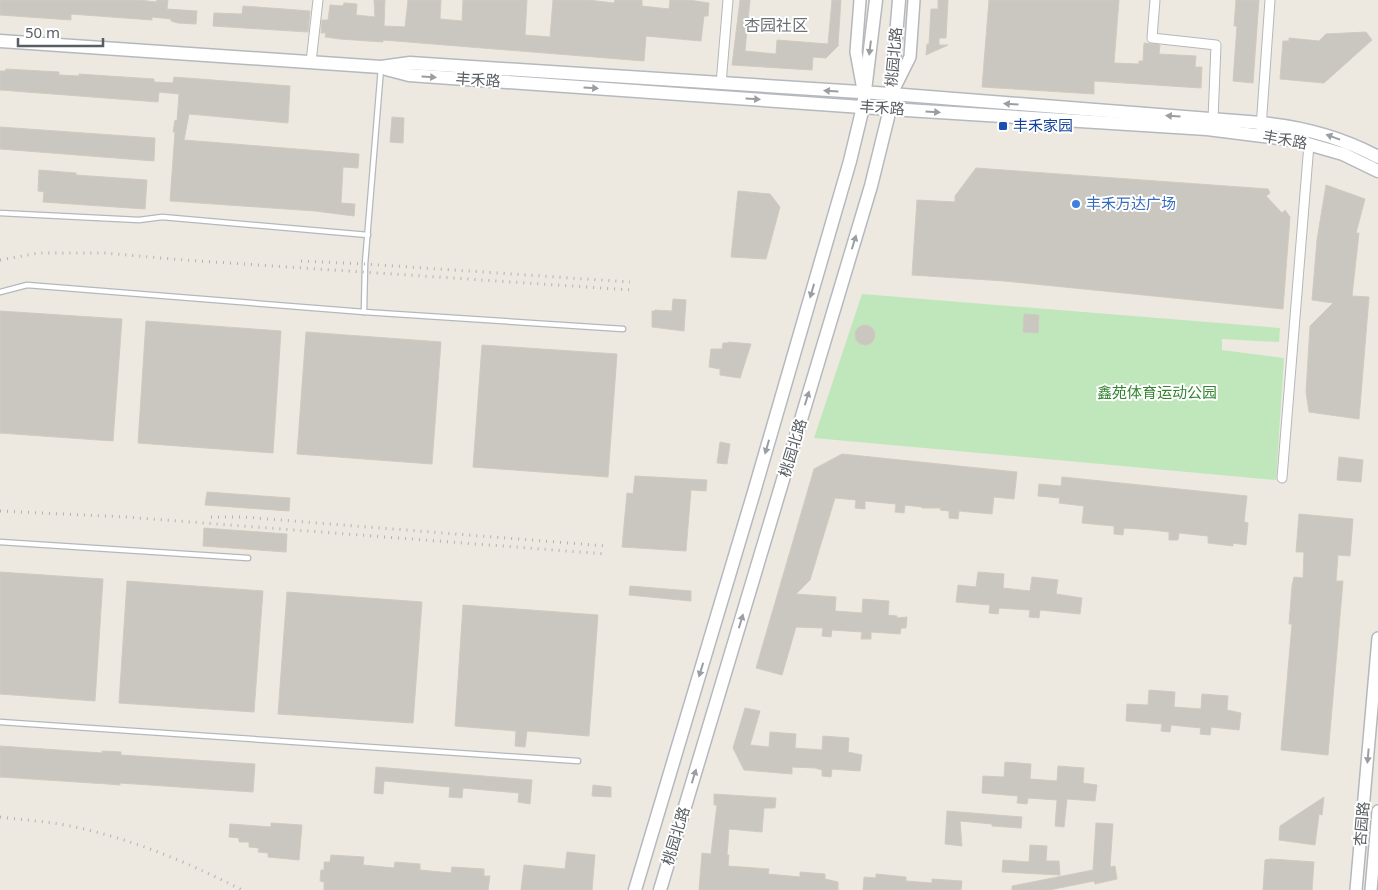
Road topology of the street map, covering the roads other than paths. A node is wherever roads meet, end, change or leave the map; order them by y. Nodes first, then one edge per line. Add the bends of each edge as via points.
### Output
1 (318, 0) edge
2 (728, 0) edge
3 (860, 0) edge
4 (876, 0) edge
5 (899, 0) edge
6 (914, 0) edge
7 (1155, 0) edge
8 (1270, 0) edge
9 (0, 41) edge
10 (311, 62) junction
11 (381, 67) junction
12 (721, 84) junction
13 (864, 93) junction
14 (891, 94) junction
15 (863, 107) junction
16 (890, 109) junction
17 (1212, 119) junction
18 (1260, 129) junction
19 (1308, 144) junction
20 (1378, 157) edge
21 (1378, 170) edge
22 (0, 213) edge
23 (368, 235) junction
24 (0, 292) edge
25 (364, 312) junction
26 (623, 329) dead end
27 (1282, 478) dead end
28 (0, 542) edge
29 (248, 558) dead end
30 (1378, 638) edge
31 (0, 722) edge
32 (578, 761) dead end
33 (1378, 811) edge
34 (636, 890) edge
35 (660, 890) edge
36 (1356, 890) edge
37 (1371, 890) edge

1 - 10 street
2 - 12 street
3 - 13 street via 856,52
4 -> 13 main road, 桃园北路
5 - 14 main road, 桃园北路
6 - 14 street via 910,57
7 - 17 street via 1152,38 1216,45
8 - 18 street
9 - 10 main road, 丰禾路
10 - 11 main road, 丰禾路
11 - 12 main road, 丰禾路 via 410,63
11 -> 15 main road, 丰禾路 via 409,75
11 - 23 lane
13 -> 12 main road, 丰禾路
13 - 14 main road, 丰禾路
13 - 15 main road, 桃园北路
14 - 16 main road, 桃园北路
17 -> 14 main road, 丰禾路
15 - 16 main road, 丰禾路
15 -> 34 main road, 桃园北路 via 754,492
16 -> 18 main road, 丰禾路 via 1207,129
35 -> 16 main road, 桃园北路 via 870,186
17 - 18 main road, 丰禾路
18 - 19 main road, 丰禾路
20 -> 18 main road, 丰禾路 via 1330,136 1298,127
19 - 21 main road, 丰禾路 via 1343,154
19 - 27 street
22 - 23 lane via 139,220 162,217
23 - 25 lane
24 - 25 lane via 26,286
25 - 26 lane
28 - 29 lane
30 -> 36 street, 杏园路
31 - 32 lane
33 - 37 street, 杏园路

